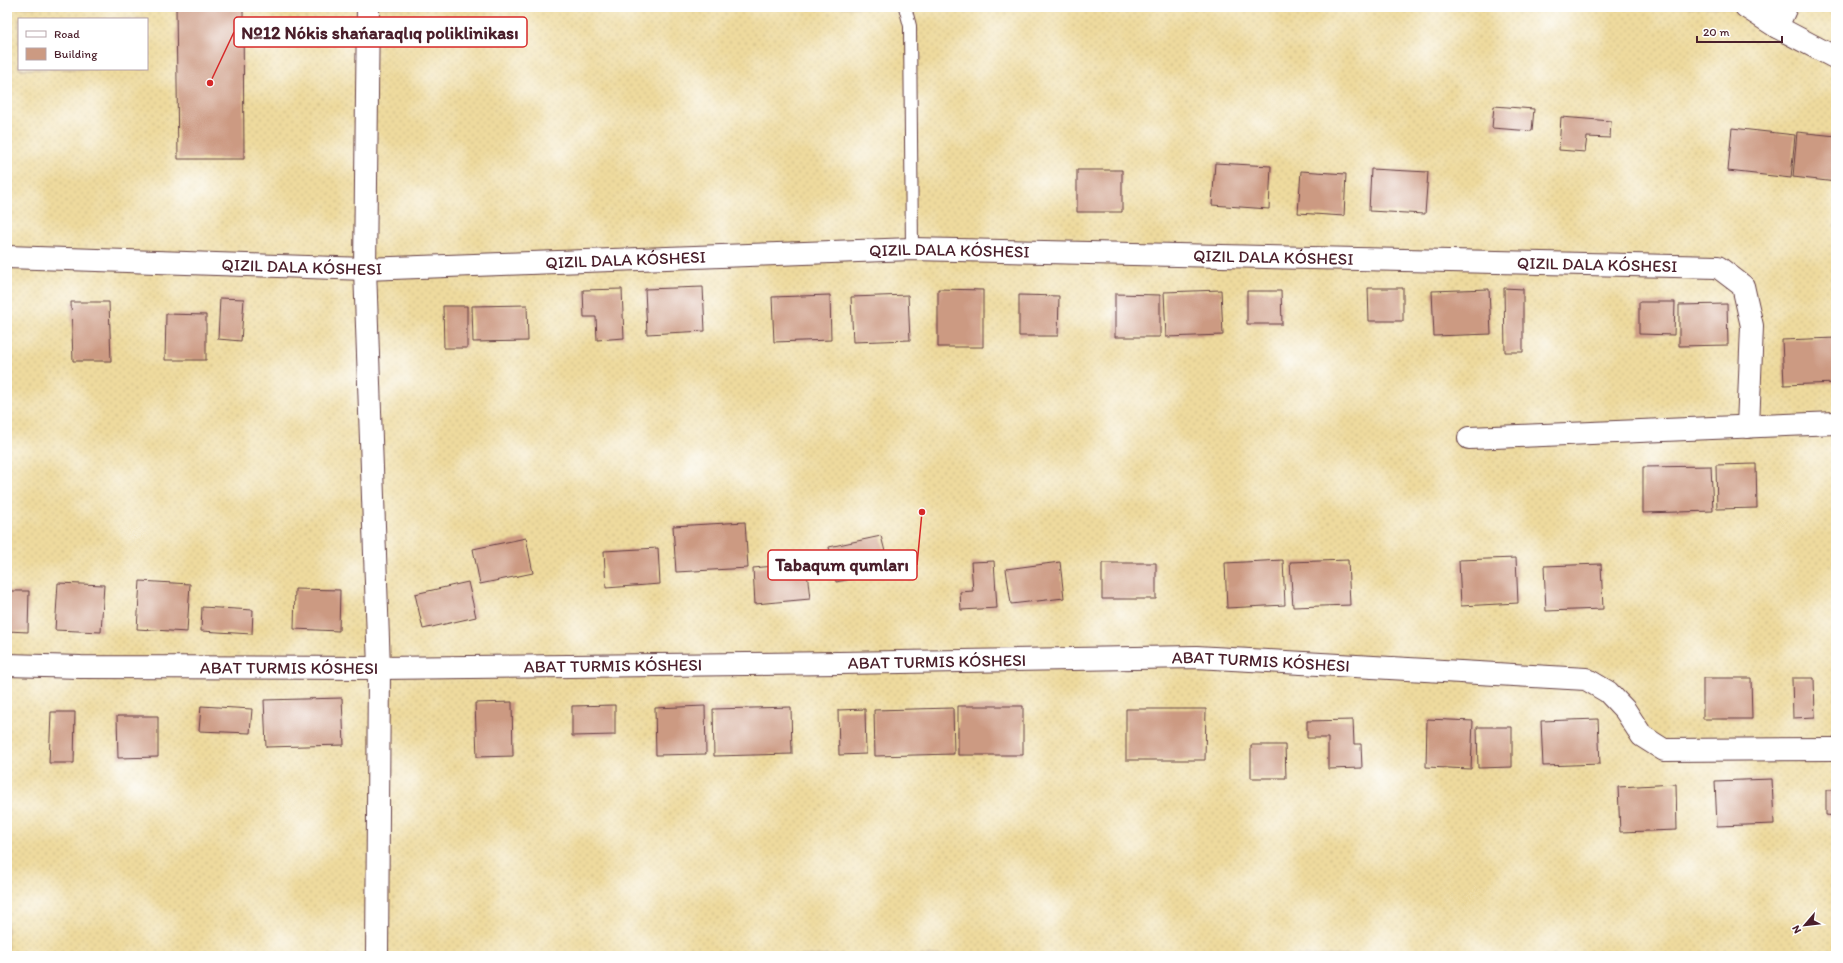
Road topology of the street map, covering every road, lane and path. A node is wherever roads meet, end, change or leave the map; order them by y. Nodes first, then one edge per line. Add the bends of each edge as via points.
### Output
1 (368, 7) edge
2 (905, 7) edge
3 (1746, 7) edge
4 (1786, 7) edge
5 (1777, 27) junction
6 (1836, 58) edge
7 (912, 249) junction
8 (7, 257) edge
9 (365, 269) junction
10 (1836, 422) edge
11 (1748, 427) junction
12 (1469, 438) dead end
13 (7, 665) edge
14 (379, 668) junction
15 (1836, 749) edge
16 (377, 956) edge

1 - 9 street
2 - 7 lane via 910,26
3 - 5 street
4 - 5 street
5 - 6 street
7 - 9 street
7 - 11 street via 1718,267 1743,286 1752,326
8 - 9 street
9 - 14 street
10 - 11 street
11 - 12 street
13 - 14 street
14 - 15 street via 1204,657 1586,679 1608,692 1625,710 1642,736 1664,750
14 - 16 street

